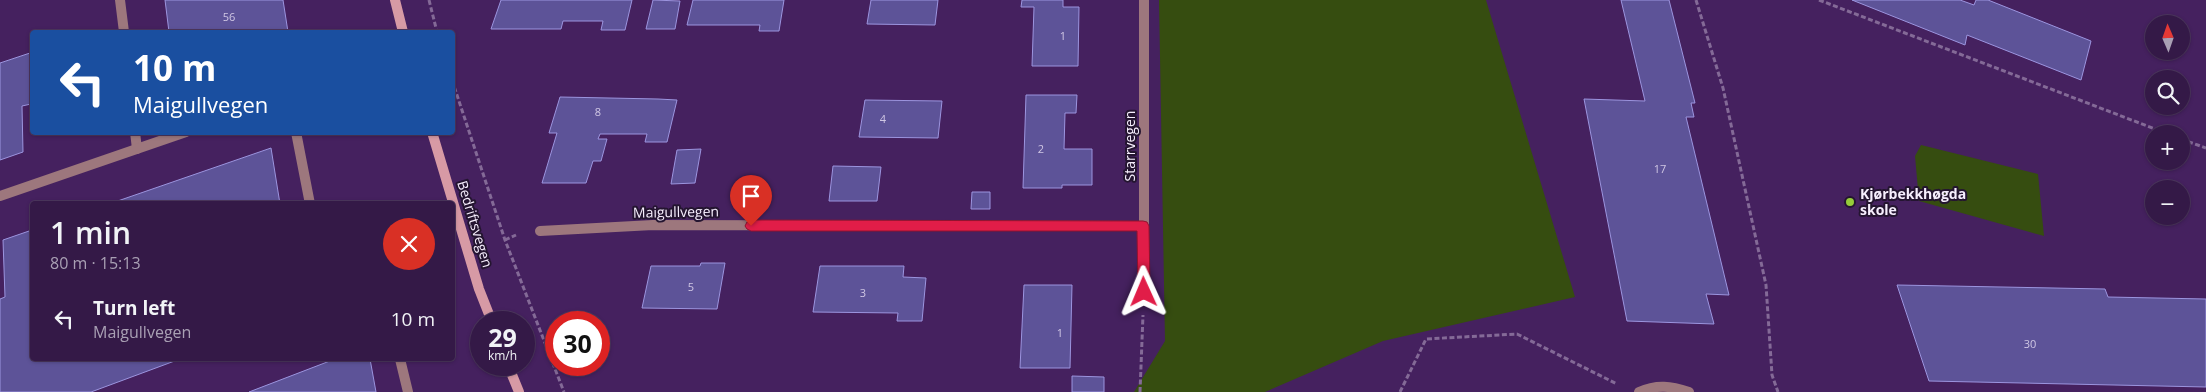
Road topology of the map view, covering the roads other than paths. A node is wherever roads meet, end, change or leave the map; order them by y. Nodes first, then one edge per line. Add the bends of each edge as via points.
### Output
1 (120, 0) edge
2 (395, 0) edge
3 (1144, 0) edge
4 (124, 30) edge
5 (402, 30) edge
6 (135, 135) edge
7 (177, 135) edge
8 (297, 135) edge
9 (433, 135) edge
10 (137, 149) junction
11 (0, 196) edge
12 (309, 201) edge
13 (453, 201) edge
14 (455, 209) edge
15 (1143, 226) junction
16 (540, 231) dead end
17 (1144, 292) road end
18 (488, 311) edge
19 (400, 361) edge
20 (512, 376) edge
21 (408, 392) edge
22 (519, 392) edge
23 (1639, 392) edge
24 (1689, 392) edge

1 - 4 street
2 - 5 street
3 - 15 street, Starrvegen
6 - 10 street
7 - 10 street
8 - 12 street
9 - 13 street, Bedriftsvegen
10 - 11 street
14 - 18 street, Bedriftsvegen
15 - 16 street, Maigullvegen via 653,226
15 - 17 street, Starrvegen
19 - 21 street
20 - 22 street
23 - 24 street via 1651,386 1671,385

